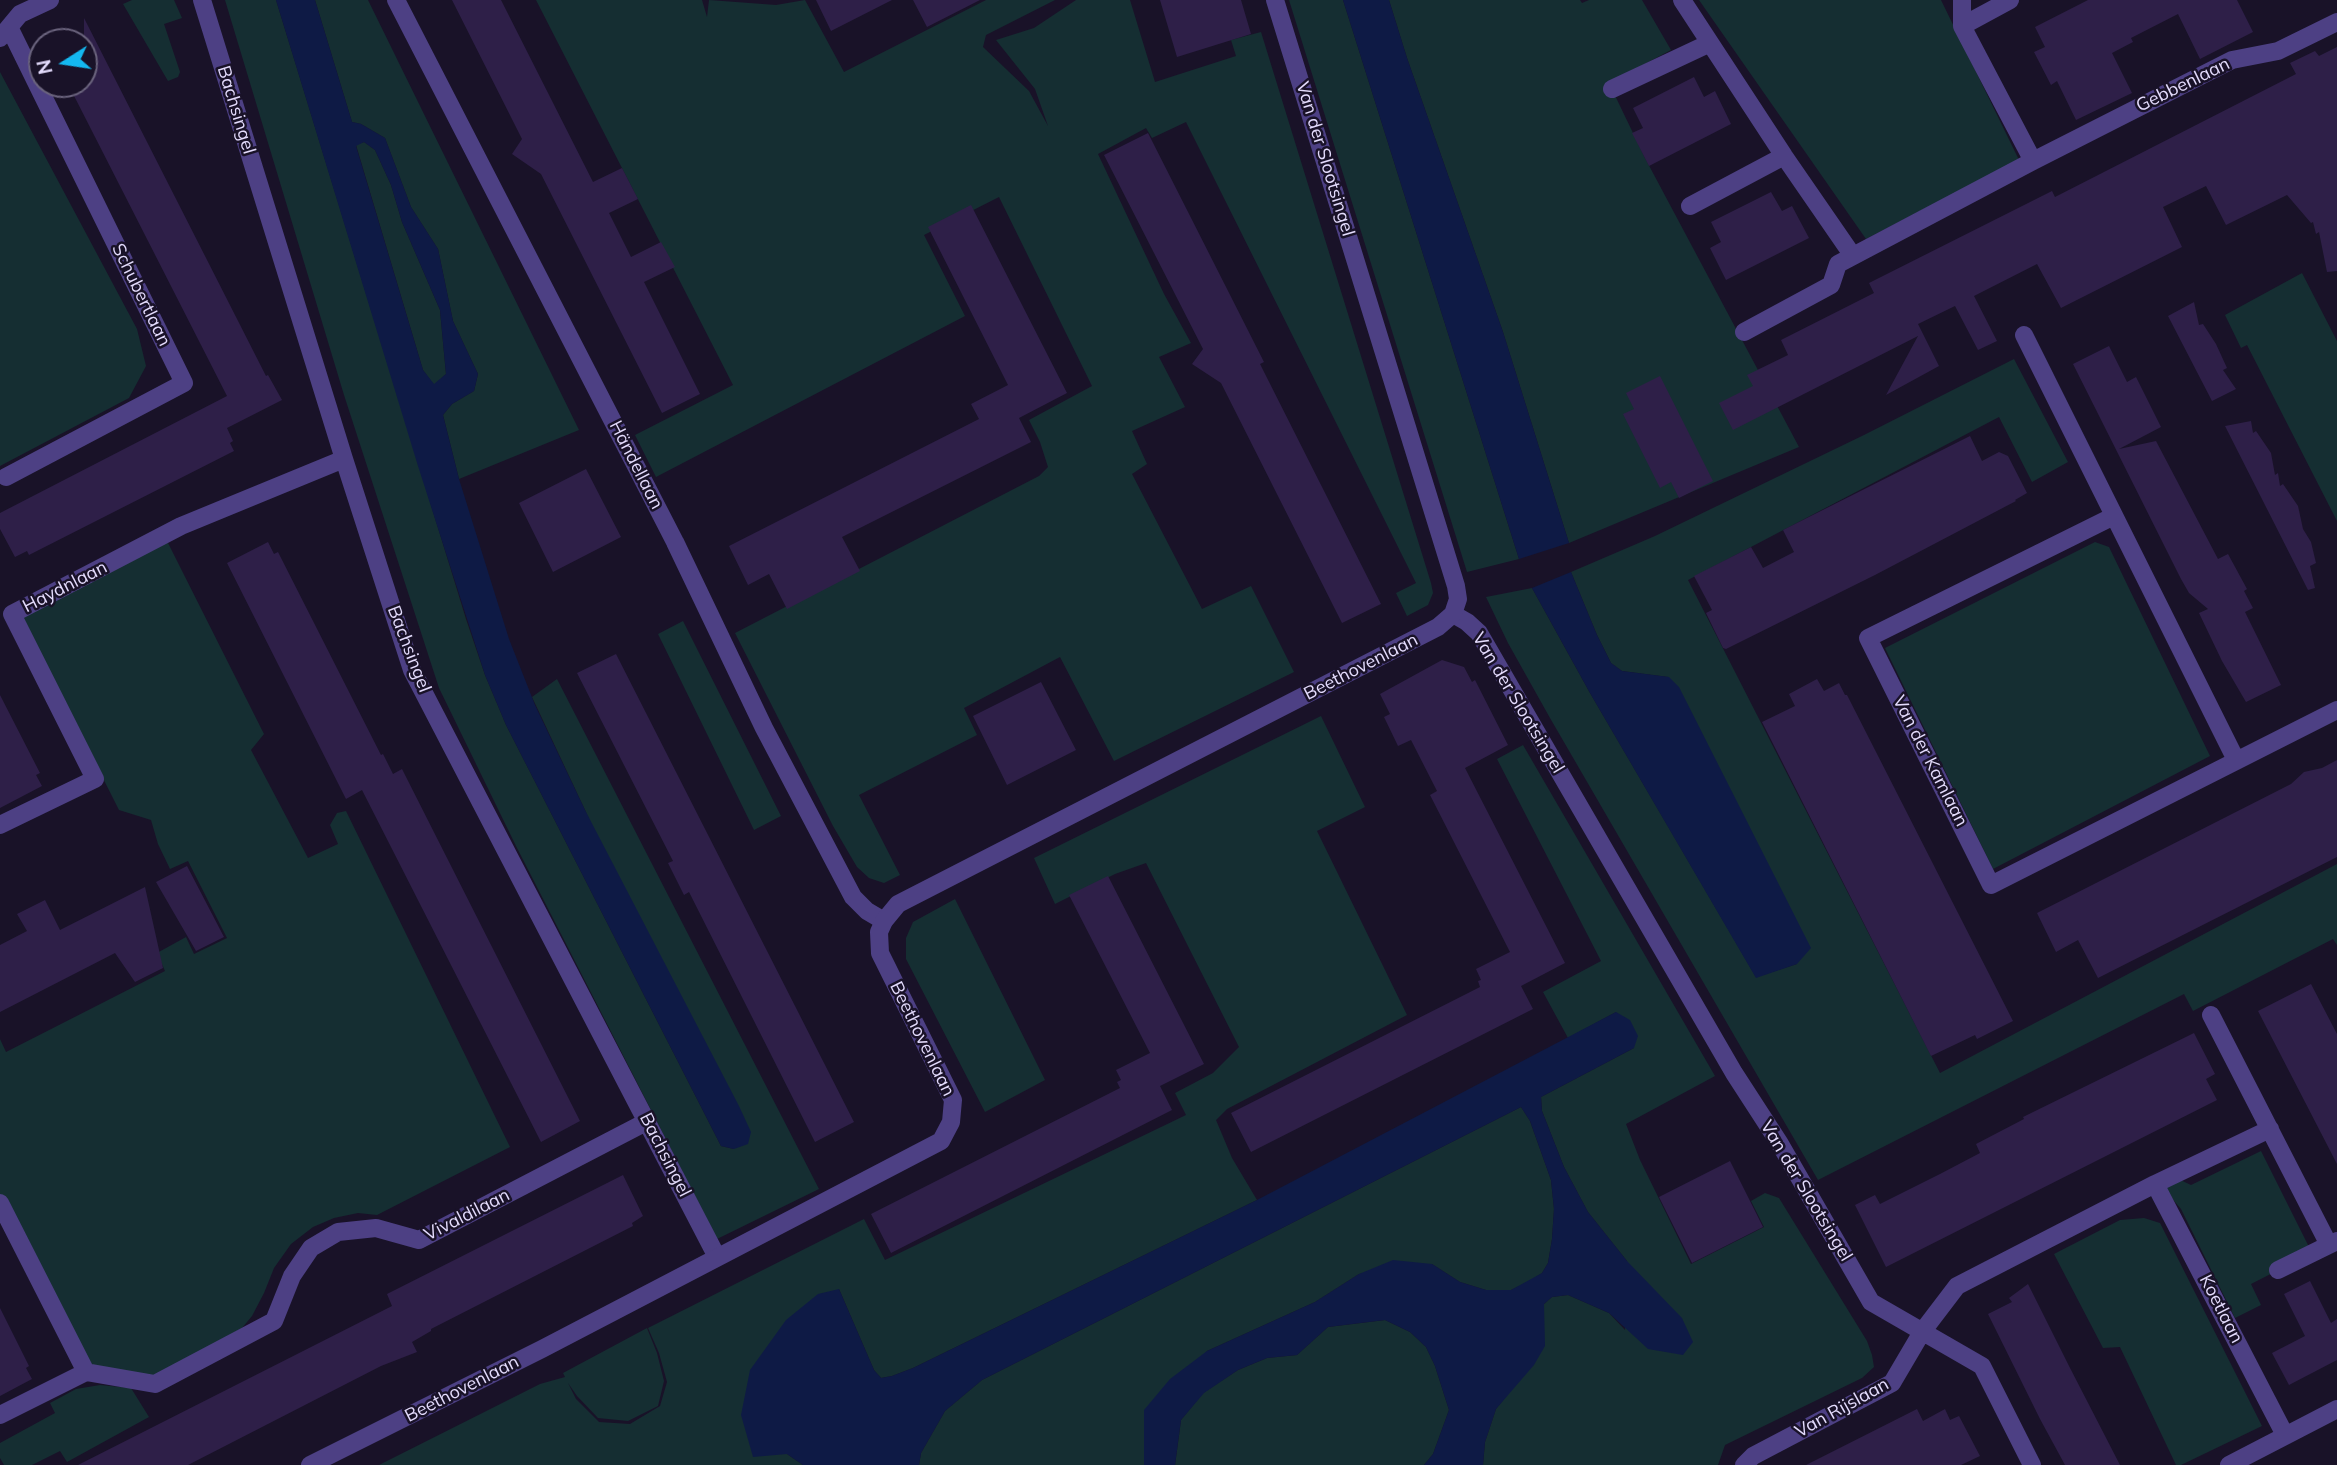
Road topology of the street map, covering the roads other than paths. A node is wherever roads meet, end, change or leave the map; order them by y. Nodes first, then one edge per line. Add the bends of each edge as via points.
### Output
1 (51, 0) edge
2 (202, 0) edge
3 (396, 0) edge
4 (1275, 0) edge
5 (1682, 0) edge
6 (1962, 0) edge
7 (2010, 0) edge
8 (2337, 22) edge
9 (1962, 26) junction
10 (4, 32) edge
11 (1710, 43) junction
12 (1612, 89) dead end
13 (1784, 156) junction
14 (2033, 161) junction
15 (1690, 206) dead end
16 (1853, 256) junction
17 (1744, 332) dead end
18 (2024, 335) dead end
19 (344, 459) junction
20 (6, 477) dead end
21 (2115, 516) junction
22 (1453, 614) junction
23 (2337, 710) edge
24 (2236, 760) junction
25 (0, 825) edge
26 (884, 921) junction
27 (2211, 1014) dead end
28 (648, 1121) junction
29 (2270, 1129) junction
30 (2155, 1184) junction
31 (0, 1203) edge
32 (2333, 1243) edge
33 (717, 1257) junction
34 (2278, 1270) dead end
35 (1922, 1332) junction
36 (86, 1372) junction
37 (2337, 1409) edge
38 (0, 1415) edge
39 (2285, 1435) junction
40 (310, 1465) edge
41 (1744, 1465) edge
42 (2032, 1465) edge
43 (2228, 1465) edge

1 - 10 street, Schubertlaan via 20,14
2 - 19 street, Bachsingel
3 - 26 street, Händellaan via 853,897
4 - 22 street, Van der Slootsingel via 1456,586
5 - 11 street
6 - 9 street
7 - 9 street
8 - 14 street, Gebbenlaan via 2278,51 2232,60
9 - 14 street
10 - 20 street, Schubertlaan via 184,383
11 - 12 street
11 - 13 street
13 - 15 street
13 - 16 street
14 - 16 street, Gebbenlaan
16 - 17 street, Gebbenlaan via 1838,264 1831,285
18 - 21 street
19 - 25 street, Haydnlaan via 181,526 12,614 95,779
19 - 28 street, Bachsingel via 412,670
21 - 24 street
21 - 24 street, Van der Kamlaan via 1868,638 1991,885
22 - 26 street, Beethovenlaan via 1438,627 898,904
22 - 35 street, Van der Slootsingel via 1479,633 1871,1302
23 - 24 street, Van der Kamlaan
26 - 33 street, Beethovenlaan via 879,932 880,953 953,1100 951,1122 941,1141
27 - 29 street
28 - 33 street, Bachsingel
28 - 36 street, Vivaldilaan via 419,1240 376,1228 338,1232 311,1248 292,1276 274,1321 155,1384
29 - 30 street
29 - 32 street
30 - 35 street via 1957,1286
30 - 39 street, Koetlaan
31 - 36 street
32 - 34 street
33 - 40 street, Beethovenlaan
35 - 41 street, Van Rijslaan via 1892,1383 1753,1456
35 - 42 street, Van der Slootsingel via 1982,1366
36 - 38 street
37 - 39 street
39 - 43 street

